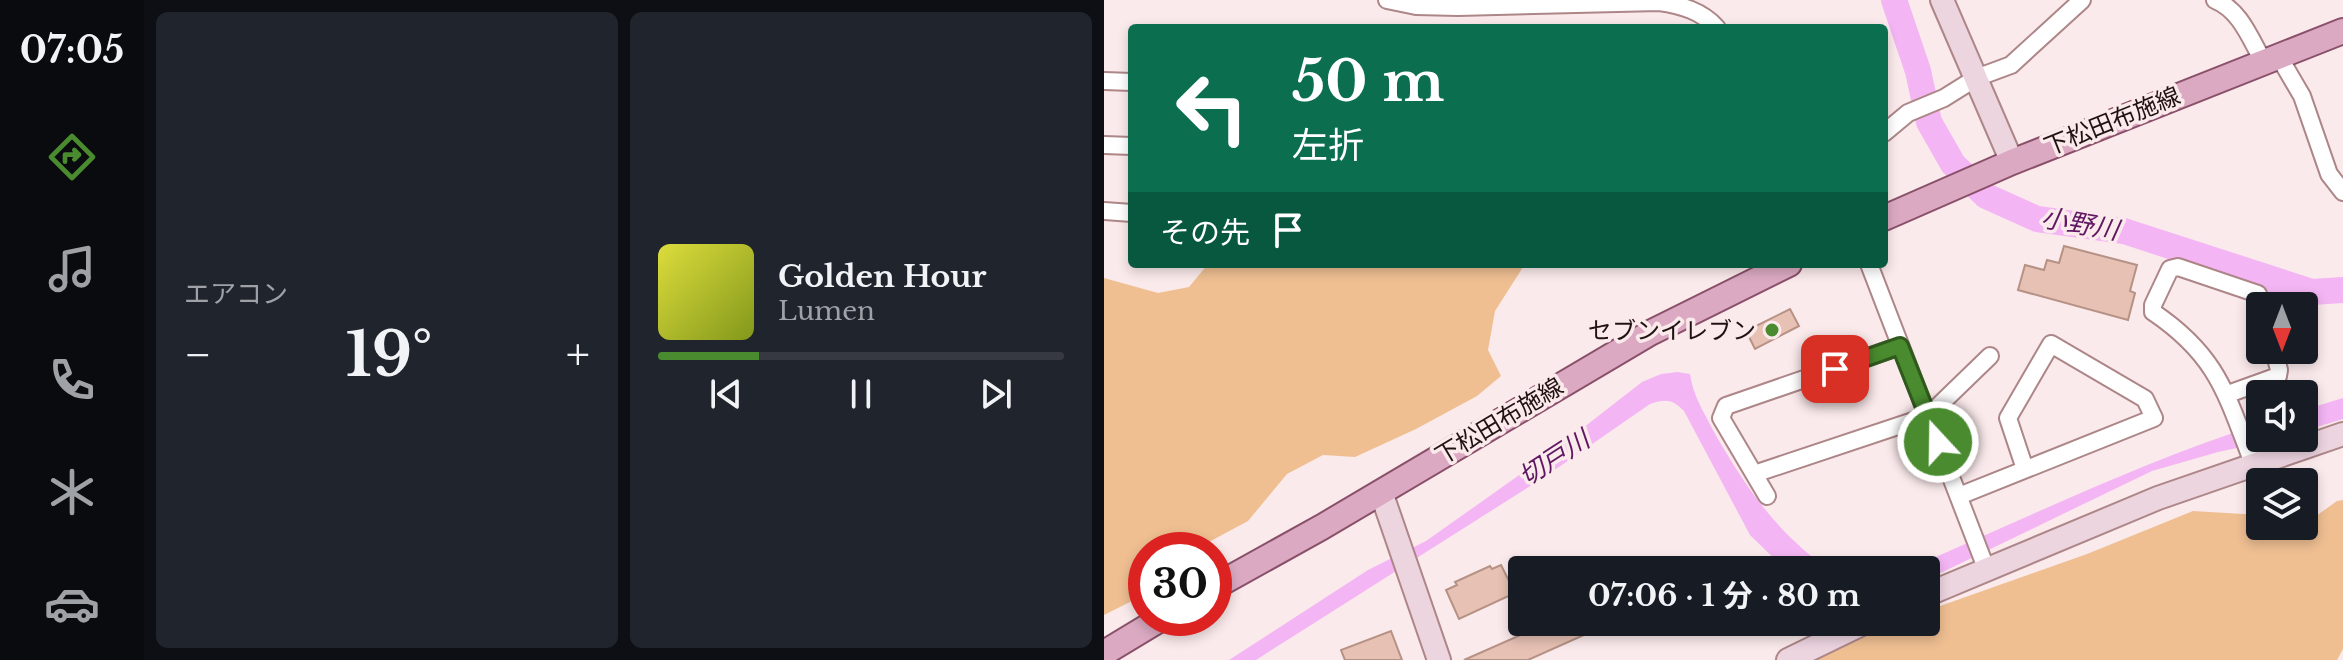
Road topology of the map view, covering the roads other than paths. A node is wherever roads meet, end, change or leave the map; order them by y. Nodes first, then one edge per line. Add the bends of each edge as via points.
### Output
1 (1387, 0) edge
2 (1942, 0) edge
3 (2082, 0) edge
4 (2215, 0) edge
5 (1714, 24) edge
6 (2343, 31) edge
7 (2270, 58) junction
8 (1976, 78) junction
9 (1104, 81) edge
10 (1128, 82) edge
11 (1888, 130) edge
12 (1104, 145) edge
13 (1128, 146) edge
14 (2012, 162) junction
15 (2343, 192) edge
16 (1104, 211) edge
17 (1128, 213) edge
18 (1888, 216) edge
19 (1781, 268) edge
20 (1871, 268) edge
21 (2252, 292) edge
22 (1900, 346) junction
23 (1990, 356) dead end
24 (2278, 364) edge
25 (2228, 394) junction
26 (1928, 416) junction
27 (2343, 434) edge
28 (2250, 456) junction
29 (2025, 469) junction
30 (1754, 474) junction
31 (1381, 492) junction
32 (1767, 496) dead end
33 (1959, 496) junction
34 (1984, 564) junction
35 (1232, 577) edge
36 (1940, 588) edge
37 (1132, 636) edge
38 (1837, 636) edge
39 (1104, 653) edge
40 (1439, 660) edge
41 (1788, 660) edge

1 - 5 street via 1458,7 1659,2 1681,5
2 - 8 street
3 - 8 street via 2011,65
4 - 7 street via 2238,16
6 - 7 main road, 下松田布施線
7 - 14 main road, 下松田布施線
7 - 15 street via 2302,96 2329,174
8 - 11 street via 1908,113
8 - 14 street
9 - 10 street
12 - 13 street
14 - 18 main road, 下松田布施線
16 - 17 street
19 - 31 main road, 下松田布施線 via 1650,333
20 - 22 street
21 - 25 street via 2178,267 2170,269 2153,305 2153,312 2210,364
22 - 26 street
22 - 30 street via 1726,406 1721,418
23 - 26 street
24 - 25 street via 2278,376
25 - 28 street
26 - 30 street
26 - 33 street
27 - 28 street
28 - 34 street via 2158,498
29 - 29 street via 2008,418 2051,344 2145,399 2154,418
29 - 33 street
30 - 32 street
31 - 35 main road, 下松田布施線
31 - 40 street
33 - 34 street
34 - 36 street
37 - 39 main road
38 - 41 street

